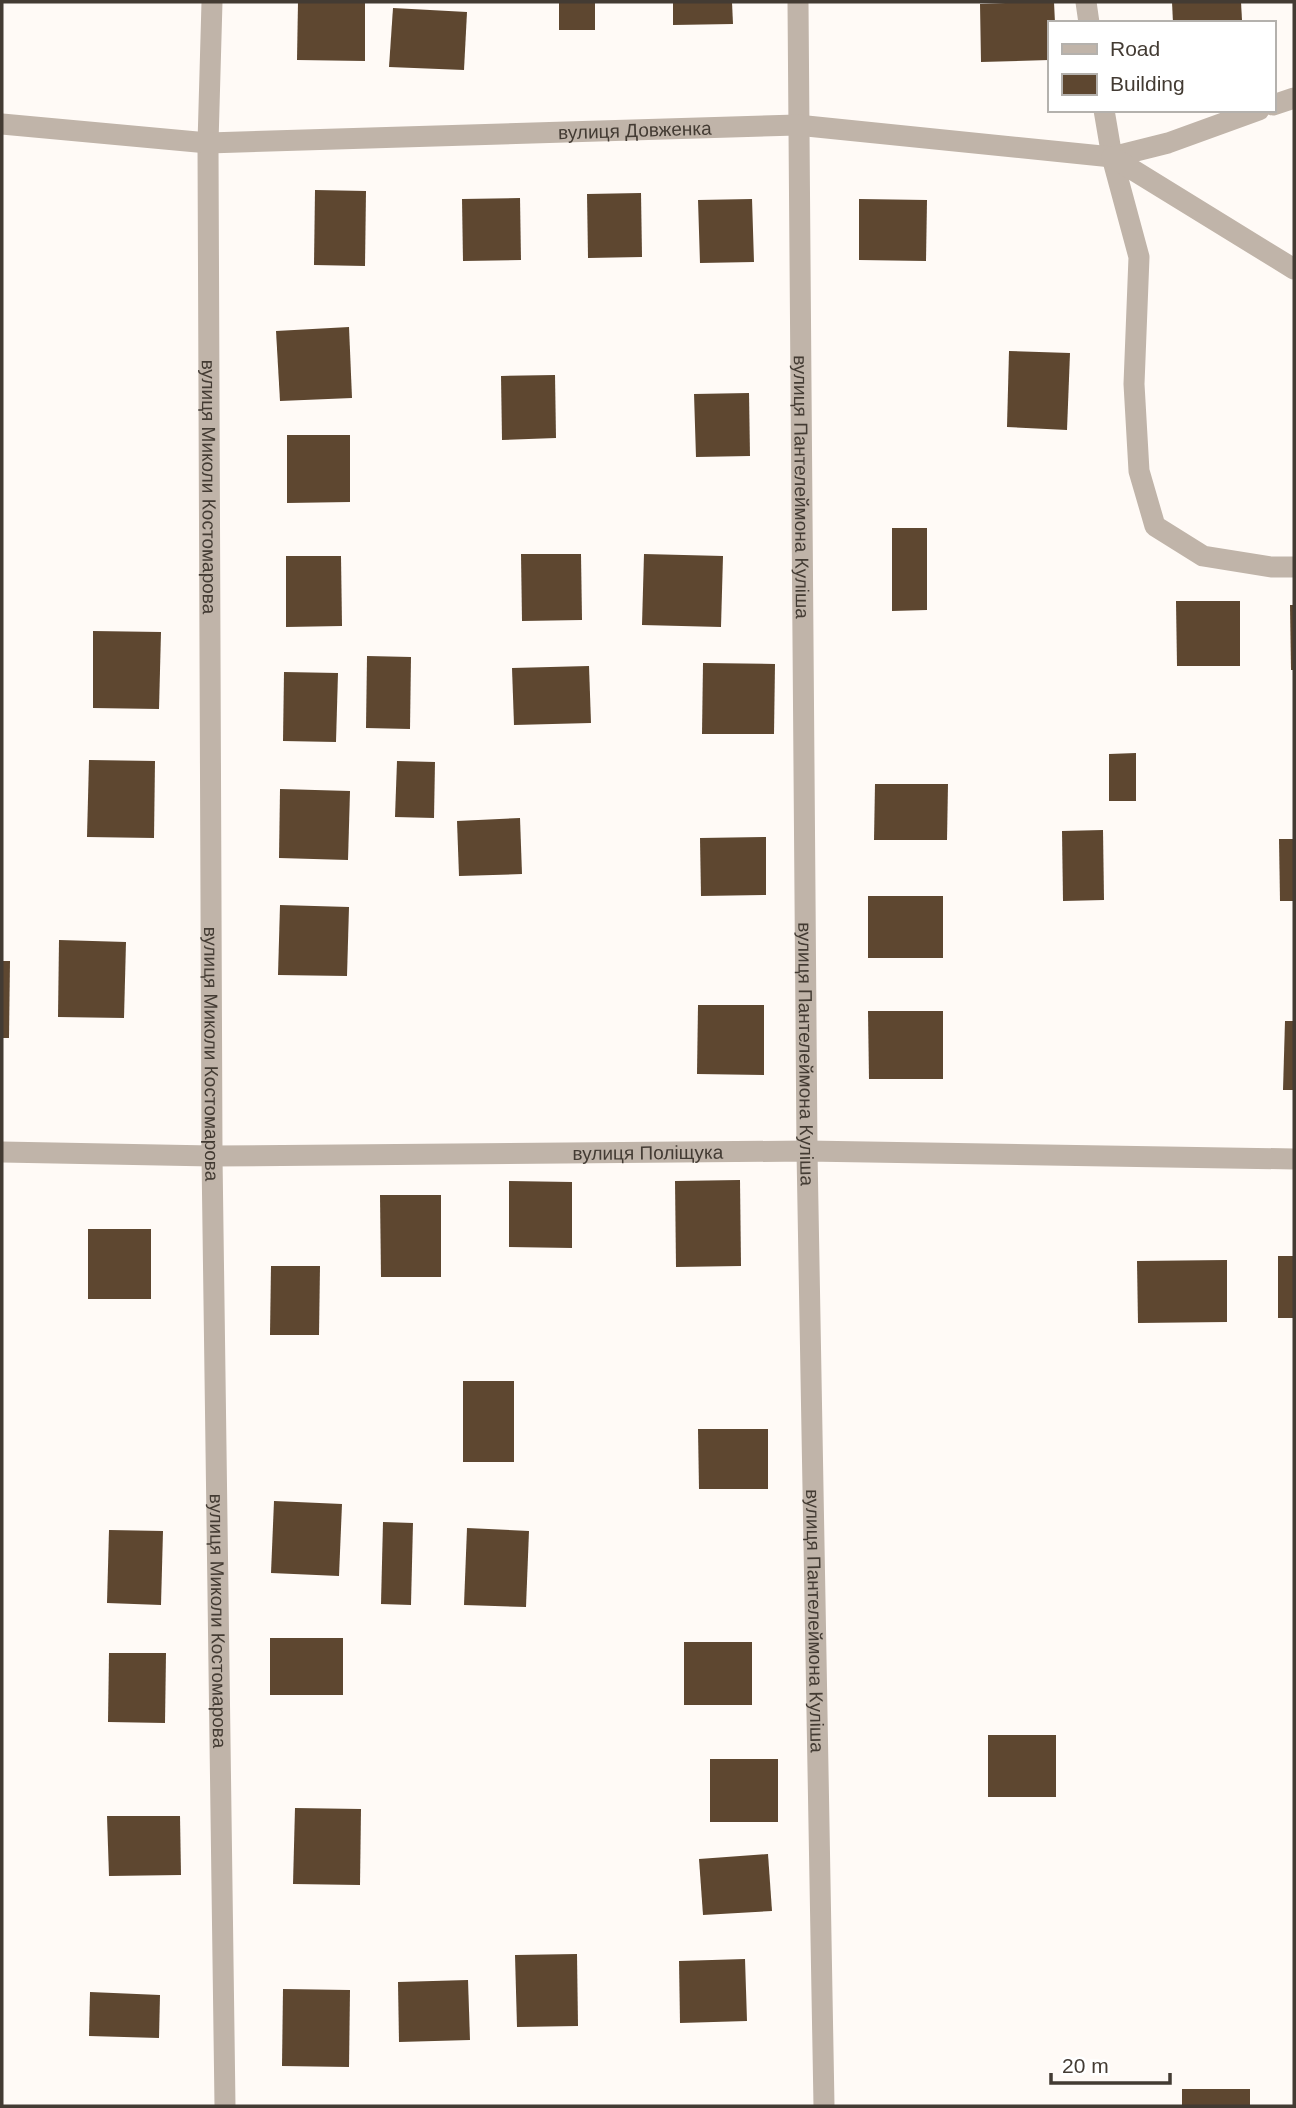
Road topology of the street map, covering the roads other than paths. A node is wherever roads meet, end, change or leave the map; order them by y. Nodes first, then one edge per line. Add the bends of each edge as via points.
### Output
1 (212, 2) edge
2 (798, 2) edge
3 (1086, 2) edge
4 (1089, 21) edge
5 (1294, 98) edge
6 (1275, 104) edge
7 (1104, 112) edge
8 (1253, 112) edge
9 (2, 124) edge
10 (797, 125) junction
11 (208, 143) junction
12 (1112, 157) junction
13 (1294, 269) edge
14 (1294, 566) edge
15 (807, 1150) junction
16 (2, 1152) edge
17 (212, 1156) junction
18 (1294, 1159) edge
19 (225, 2106) edge
20 (824, 2106) edge

1 - 11 street, вулиця Миколи Костомарова
2 - 10 street, вулиця Пантелеймона Куліша
3 - 4 street
5 - 6 street
7 - 12 street
8 - 12 street, вулиця Довженка via 1168,143
9 - 11 street, вулиця Довженка
10 - 11 street, вулиця Довженка
10 - 12 street, вулиця Довженка
10 - 15 street, вулиця Пантелеймона Куліша
11 - 17 street, вулиця Миколи Костомарова
12 - 13 street
12 - 14 street via 1139,257 1134,384 1139,471 1155,526 1203,556 1271,567
15 - 17 street, вулиця Поліщука
15 - 18 street, вулиця Поліщука
15 - 20 street, вулиця Пантелеймона Куліша
16 - 17 street, вулиця Поліщука
17 - 19 street, вулиця Миколи Костомарова

